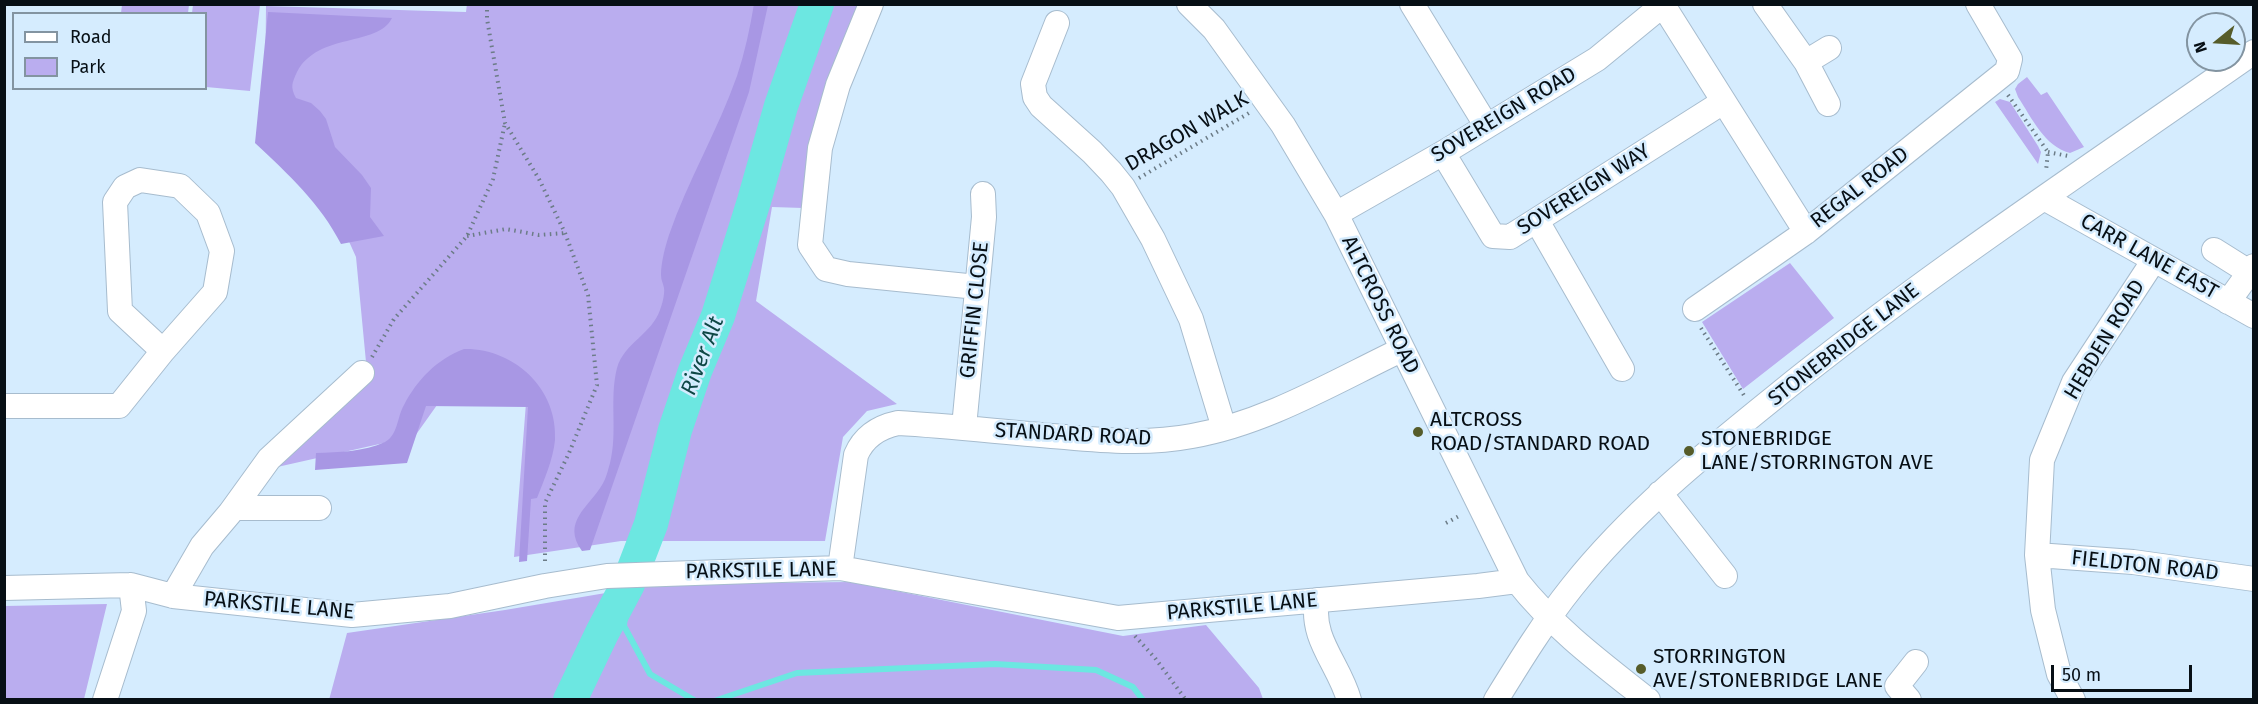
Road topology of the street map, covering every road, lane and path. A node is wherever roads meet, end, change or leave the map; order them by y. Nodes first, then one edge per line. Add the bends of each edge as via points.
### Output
1 (487, 4) edge
2 (871, 4) edge
3 (1189, 4) edge
4 (1412, 4) edge
5 (1766, 4) edge
6 (1978, 4) edge
7 (1664, 5) edge
8 (1057, 23) dead end
9 (1829, 48) dead end
10 (2253, 52) edge
11 (1806, 62) junction
12 (1997, 79) junction
13 (1723, 102) junction
14 (1267, 103) junction
15 (1828, 104) dead end
16 (505, 123) junction
17 (1486, 125) junction
18 (1443, 153) junction
19 (1123, 187) junction
20 (983, 194) dead end
21 (2044, 198) junction
22 (1336, 214) junction
23 (1537, 220) junction
24 (1806, 232) junction
25 (565, 233) junction
26 (467, 236) junction
27 (2214, 250) dead end
28 (2154, 260) junction
29 (2251, 269) edge
30 (977, 287) junction
31 (2228, 302) junction
32 (1695, 309) joint
33 (2253, 316) edge
34 (1401, 350) junction
35 (163, 351) junction
36 (1622, 369) dead end
37 (362, 373) joint
38 (4, 406) edge
39 (1755, 413) junction
40 (964, 427) junction
41 (1224, 428) junction
42 (1660, 493) junction
43 (234, 508) junction
44 (319, 508) dead end
45 (2037, 555) junction
46 (840, 568) junction
47 (1725, 576) dead end
48 (2253, 579) edge
49 (1517, 581) junction
50 (131, 585) junction
51 (545, 586) junction
52 (4, 588) edge
53 (173, 596) junction
54 (1317, 600) junction
55 (1118, 618) junction
56 (1549, 618) junction
57 (1916, 662) dead end
58 (105, 699) edge
59 (1185, 699) edge
60 (1349, 699) edge
61 (1496, 699) edge
62 (1648, 699) edge
63 (1909, 699) edge
64 (2073, 699) edge

1 - 16 path
2 - 30 street via 838,85 820,148 810,245 826,268 848,274
3 - 14 street, ALTCROSS ROAD via 1215,29
4 - 17 street
5 - 11 street
6 - 12 street, REGAL ROAD via 2010,59 2007,71
7 - 13 street, REGAL ROAD
7 - 17 street, SOVEREIGN ROAD via 1597,59
8 - 19 street via 1033,84 1035,98
9 - 11 street
10 - 21 street, STONEBRIDGE LANE
11 - 15 street
12 - 21 path via 2048,152
12 - 24 street, REGAL ROAD
13 - 23 street, SOVEREIGN WAY
13 - 24 street, REGAL ROAD
14 - 19 path, DRAGON WALK
14 - 22 street, ALTCROSS ROAD
16 - 25 path via 539,179
16 - 26 path via 493,179
17 - 18 street, SOVEREIGN ROAD
18 - 22 street, SOVEREIGN ROAD
18 - 23 street, SOVEREIGN WAY via 1493,236 1510,237
19 - 41 street via 1185,304
20 - 30 street, GRIFFIN CLOSE
21 - 28 street, CARR LANE EAST
21 - 39 street, STONEBRIDGE LANE via 1868,324
22 - 34 street, ALTCROSS ROAD
23 - 36 street
24 - 32 street
25 - 26 path via 539,235 506,229
25 - 51 path via 588,295 597,385 545,503
26 - 37 path via 394,319
27 - 29 street
28 - 31 street, CARR LANE EAST
28 - 45 street, HEBDEN ROAD via 2074,382 2042,460
29 - 31 street
30 - 40 street, GRIFFIN CLOSE
31 - 33 street, CARR LANE EAST
32 - 39 path via 1698,322
34 - 41 street, STANDARD ROAD via 1278,408
34 - 49 street, ALTCROSS ROAD
35 - 35 street via 215,292 222,251 208,213 180,186 140,180 125,187 115,202 120,311
35 - 38 street via 119,406
37 - 43 street via 268,459
39 - 42 street, STONEBRIDGE LANE
40 - 41 street, STANDARD ROAD via 1114,441 1160,440
40 - 46 street, STANDARD ROAD via 898,423 881,428 865,440 856,454
42 - 47 street
42 - 56 street, STONEBRIDGE LANE via 1591,565
43 - 44 street
43 - 53 street via 202,546
45 - 48 street, FIELDTON ROAD via 2133,562
45 - 64 street, HEBDEN ROAD via 2043,610 2059,674
46 - 51 street, PARKSTILE LANE via 607,576
46 - 55 street, PARKSTILE LANE
49 - 54 street, PARKSTILE LANE
49 - 56 street, ALTCROSS ROAD
50 - 52 street, PARKSTILE LANE
50 - 53 street, PARKSTILE LANE
50 - 58 street via 134,611
51 - 53 street, PARKSTILE LANE via 450,606 352,615
54 - 55 street, PARKSTILE LANE
54 - 60 street via 1314,615 1324,649
55 - 59 path via 1155,658
56 - 61 street, STONEBRIDGE LANE
56 - 62 street, ALTCROSS ROAD
57 - 63 street via 1897,686

